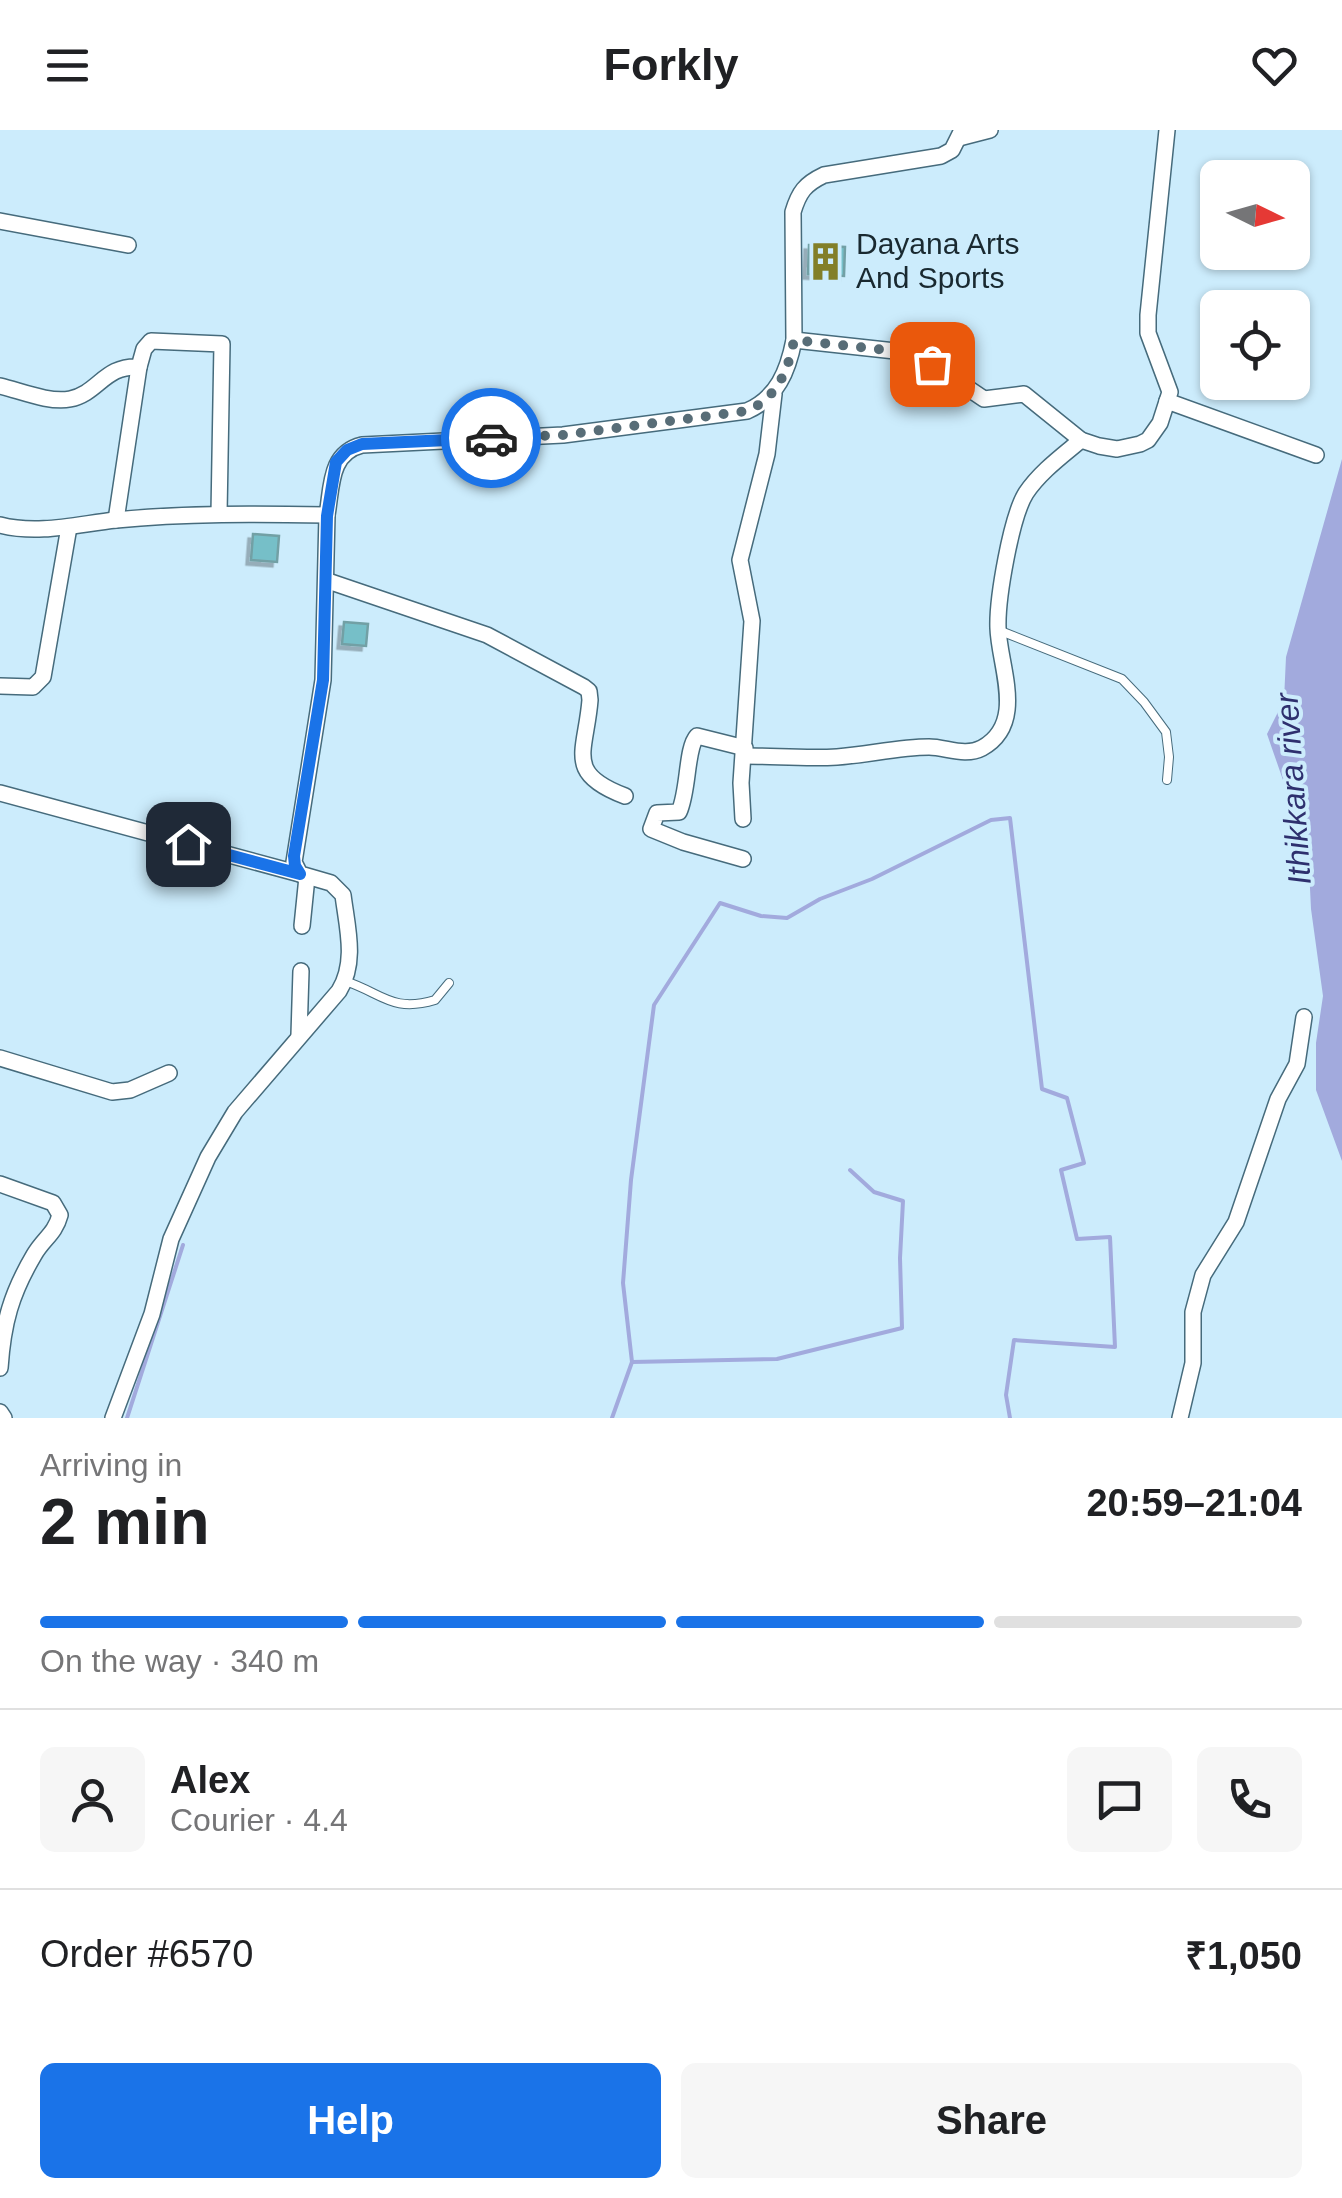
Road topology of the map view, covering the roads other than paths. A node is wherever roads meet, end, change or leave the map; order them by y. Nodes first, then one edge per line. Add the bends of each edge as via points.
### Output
1 (990, 130) edge
2 (1167, 130) edge
3 (961, 134) edge
4 (0, 221) edge
5 (128, 245) dead end
6 (794, 340) junction
7 (139, 367) junction
8 (0, 386) edge
9 (774, 394) junction
10 (1167, 402) junction
11 (1082, 440) junction
12 (1316, 455) dead end
13 (219, 514) junction
14 (327, 516) junction
15 (116, 520) junction
16 (0, 525) edge
17 (69, 526) junction
18 (328, 580) junction
19 (998, 630) junction
20 (0, 686) edge
21 (745, 752) junction
22 (1167, 780) dead end
23 (0, 794) edge
24 (625, 796) dead end
25 (743, 819) dead end
26 (743, 859) dead end
27 (304, 875) junction
28 (302, 926) dead end
29 (301, 971) dead end
30 (345, 981) junction
31 (449, 983) dead end
32 (1304, 1017) dead end
33 (300, 1035) junction
34 (0, 1058) edge
35 (169, 1072) dead end
36 (0, 1184) edge
37 (0, 1368) edge
38 (0, 1412) edge
39 (4, 1418) edge
40 (113, 1418) edge
41 (1180, 1418) edge

1 - 3 street
2 - 10 street via 1148,333 1170,392
3 - 6 street via 941,156 824,175 806,184 793,212
4 - 5 street
6 - 9 street
6 - 11 street via 895,351 932,364 984,399 1024,394
7 - 8 street via 118,368 67,399
7 - 13 street via 147,344 156,340 224,346
7 - 15 street
9 - 14 street via 747,411 563,435 354,446 336,462
9 - 21 street via 767,454 740,560 752,621
10 - 11 street via 1160,423 1140,444 1117,449
10 - 12 street
11 - 19 street via 1025,495
13 - 14 street
13 - 15 street
14 - 18 street
15 - 17 street
16 - 17 street
17 - 20 street via 43,678 34,686
18 - 24 street via 487,636 589,691 582,767
18 - 27 street via 323,680 294,856
19 - 21 street via 1007,708 999,734 982,748 834,758
19 - 22 lane via 1122,679 1166,732
21 - 25 street
21 - 26 street via 697,736 683,804 679,812 657,813 652,829
23 - 27 street
27 - 28 street
27 - 30 street via 343,894 350,953
29 - 33 street
30 - 31 lane via 402,1004 436,1000
30 - 33 street
32 - 41 street via 1297,1064 1236,1222 1203,1275
33 - 40 street via 235,1112 208,1157 171,1239 152,1314
34 - 35 street via 112,1092
36 - 37 street via 53,1203 60,1216 8,1307
38 - 39 street

